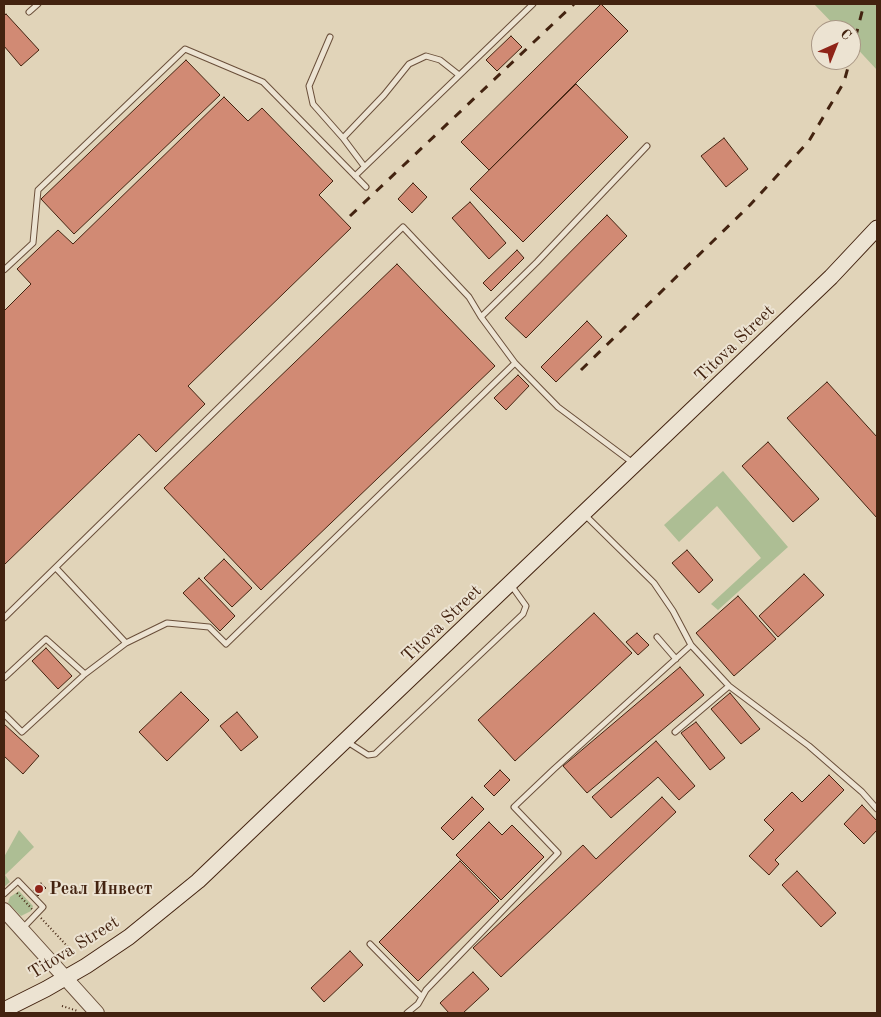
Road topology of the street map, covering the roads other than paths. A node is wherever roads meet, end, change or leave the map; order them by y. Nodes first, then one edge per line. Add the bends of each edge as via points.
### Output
1 (38, 4) edge
2 (533, 4) edge
3 (29, 12) dead end
4 (330, 37) dead end
5 (459, 75) junction
6 (343, 138) junction
7 (647, 146) dead end
8 (364, 166) junction
9 (355, 176) junction
10 (366, 187) dead end
11 (877, 228) edge
12 (4, 270) edge
13 (480, 317) junction
14 (515, 363) junction
15 (636, 465) junction
16 (584, 514) junction
17 (56, 568) junction
18 (511, 584) junction
19 (4, 618) edge
20 (658, 637) dead end
21 (126, 643) junction
22 (691, 645) junction
23 (676, 659) junction
24 (85, 674) junction
25 (4, 678) edge
26 (730, 686) junction
27 (4, 714) edge
28 (675, 732) dead end
29 (346, 741) junction
30 (877, 809) edge
31 (4, 894) edge
32 (4, 910) edge
33 (21, 930) junction
34 (370, 944) dead end
35 (65, 979) junction
36 (422, 997) junction
37 (4, 1010) edge
38 (97, 1013) edge
39 (407, 1013) edge

1 - 3 lane
2 - 5 lane
4 - 6 lane via 308,86 313,104
5 - 6 lane via 440,60 426,56 410,64
5 - 8 lane
6 - 8 lane
7 - 13 lane
8 - 9 lane
9 - 10 lane
9 - 12 lane via 263,82 185,49 38,190 33,243
11 - 15 main road, Titova Street via 831,278
13 - 14 lane
13 - 17 lane via 469,297 403,227
14 - 15 lane via 558,407
14 - 21 lane via 226,644 209,627 167,623
15 - 16 main road, Titova Street
16 - 18 main road, Titova Street
16 - 22 lane via 654,583
17 - 19 lane
17 - 21 lane
18 - 29 main road, Titova Street
18 - 29 lane via 526,606 523,614 375,754 368,755
20 - 23 lane
21 - 24 lane
22 - 23 lane
22 - 26 lane
23 - 36 lane via 514,807 558,853
24 - 25 lane via 46,639
24 - 27 lane via 22,732
26 - 28 lane
26 - 30 lane via 815,752
29 - 35 main road, Titova Street via 198,881 129,937
31 - 33 lane via 18,881 42,907
32 - 33 street
33 - 35 street
34 - 36 lane
35 - 37 main road, Titova Street
35 - 38 street
36 - 39 lane

